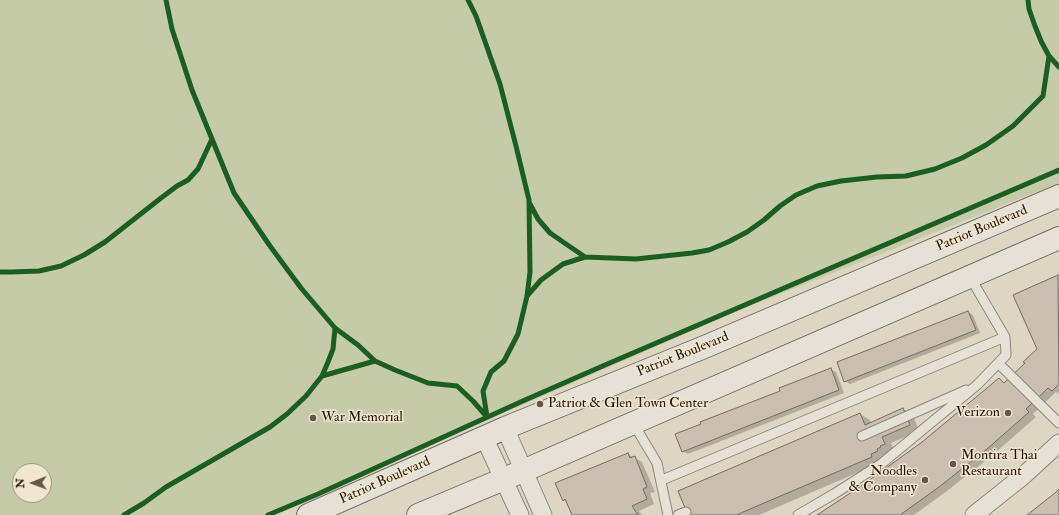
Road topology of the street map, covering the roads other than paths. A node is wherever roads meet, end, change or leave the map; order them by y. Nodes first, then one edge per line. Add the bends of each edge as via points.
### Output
1 (1059, 196) edge
2 (1059, 238) edge
3 (970, 277) junction
4 (1005, 336) junction
5 (998, 363) junction
6 (977, 385) junction
7 (634, 423) junction
8 (1059, 423) edge
9 (505, 428) junction
10 (862, 436) dead end
11 (484, 437) junction
12 (1059, 443) edge
13 (523, 471) junction
14 (503, 479) junction
15 (662, 480) junction
16 (308, 515) edge
17 (418, 515) edge
18 (520, 515) edge
19 (543, 515) edge
20 (668, 515) edge
21 (798, 515) edge
22 (974, 515) edge

1 - 9 main road, Patriot Boulevard via 702,348
2 - 3 main road
3 - 4 lane
3 - 7 main road
4 - 5 lane via 1006,356
4 - 15 lane
5 - 6 lane
5 - 8 lane
6 - 10 lane
6 - 21 lane via 881,464
7 - 13 main road
7 - 15 lane via 658,462
9 - 11 main road, Patriot Boulevard
9 - 13 street
11 - 14 street
11 - 16 main road, Patriot Boulevard
12 - 22 street
13 - 14 main road
13 - 19 street
14 - 17 main road
14 - 18 street
15 - 20 lane

